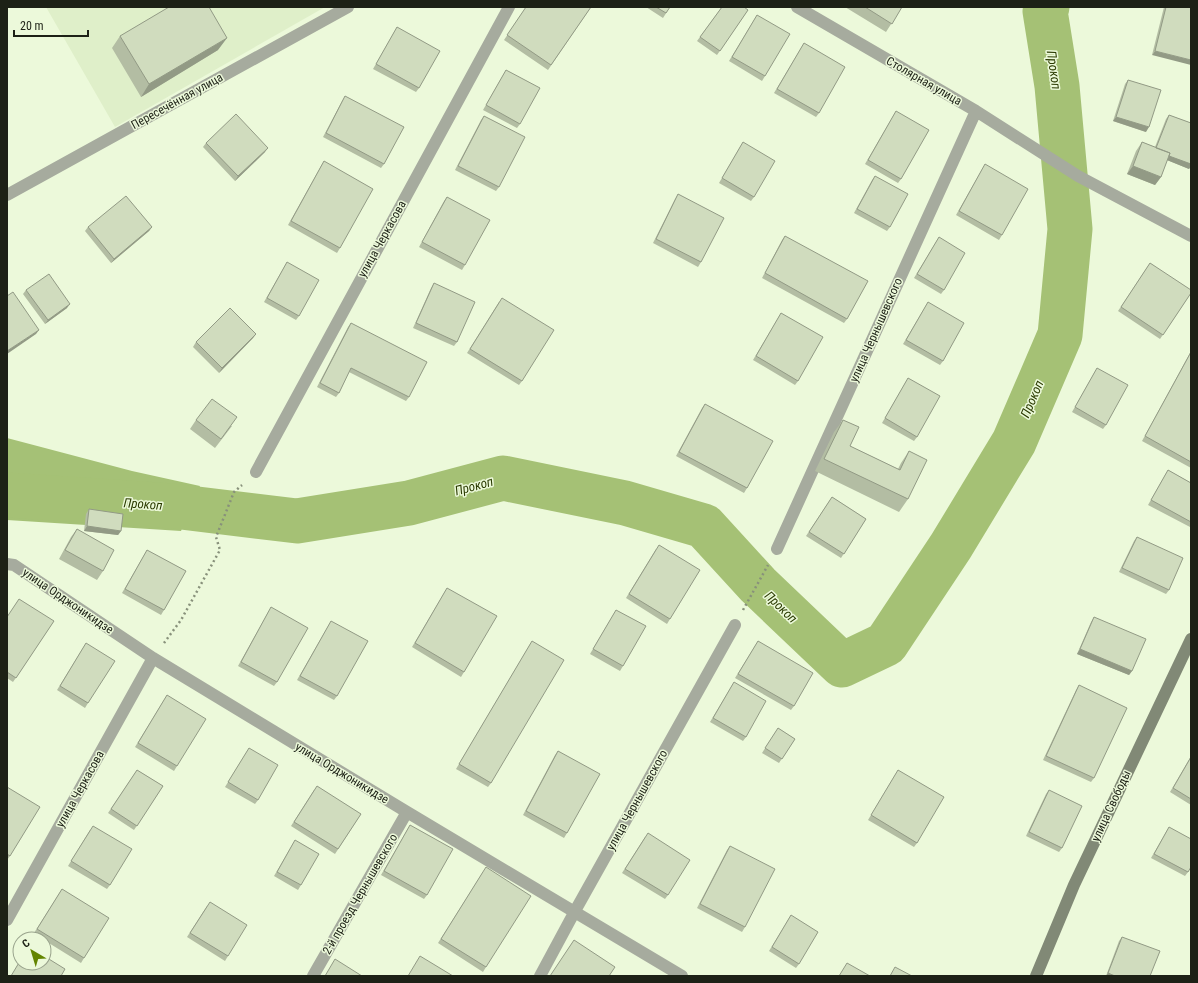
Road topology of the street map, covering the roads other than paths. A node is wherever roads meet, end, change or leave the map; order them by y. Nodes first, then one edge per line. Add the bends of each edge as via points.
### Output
1 (348, 7) edge
2 (509, 7) edge
3 (797, 7) edge
4 (976, 111) junction
5 (7, 195) edge
6 (1191, 236) edge
7 (256, 472) dead end
8 (777, 549) road end
9 (7, 564) edge
10 (735, 625) road end
11 (1191, 638) edge
12 (153, 658) junction
13 (407, 812) junction
14 (575, 911) junction
15 (7, 920) edge
16 (313, 976) edge
17 (540, 976) edge
18 (682, 976) edge
19 (1036, 976) edge

1 - 5 street, Пересечённая улица
2 - 7 street, улица Черкасова
3 - 4 street, Столярная улица
4 - 6 street, Столярная улица via 1078,176
4 - 8 street, улица Чернышевского
9 - 12 street, улица Орджоникидзе via 14,565
10 - 14 street, улица Чернышевского
11 - 19 main road, улица Свободы via 1074,885
12 - 13 street, улица Орджоникидзе
12 - 15 street, улица Черкасова
13 - 14 street, улица Орджоникидзе
13 - 16 street, 2-й проезд Чернышевского
14 - 17 street, улица Чернышевского
14 - 18 street, улица Орджоникидзе

